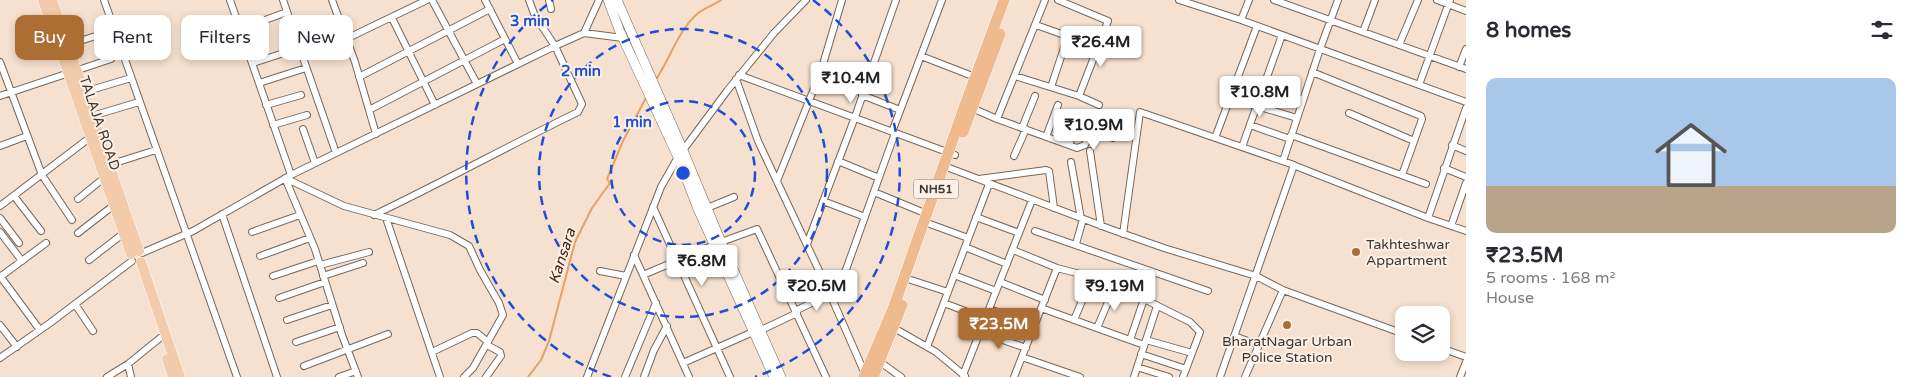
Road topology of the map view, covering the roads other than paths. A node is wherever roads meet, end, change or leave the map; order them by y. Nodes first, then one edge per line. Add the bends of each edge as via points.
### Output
1 (43, 0) edge
2 (52, 0) edge
3 (104, 0) edge
4 (230, 0) edge
5 (283, 0) edge
6 (332, 0) edge
7 (427, 0) edge
8 (432, 0) edge
9 (485, 0) edge
10 (529, 0) edge
11 (549, 0) edge
12 (599, 0) edge
13 (608, 0) edge
14 (617, 0) edge
15 (806, 0) edge
16 (842, 0) edge
17 (896, 0) edge
18 (942, 0) edge
19 (1004, 0) edge
20 (1012, 0) edge
21 (1045, 0) edge
22 (1058, 0) edge
23 (1079, 0) edge
24 (1179, 0) edge
25 (1249, 0) edge
26 (1274, 0) edge
27 (1338, 0) edge
28 (1376, 0) edge
29 (1418, 0) edge
30 (1437, 0) edge
31 (1449, 2) edge
32 (1076, 8) junction
33 (551, 9) dead end
34 (490, 10) junction
35 (1466, 11) edge
36 (287, 12) junction
37 (109, 15) edge
38 (235, 15) edge
39 (288, 15) edge
40 (337, 15) edge
41 (392, 18) junction
42 (269, 19) edge
43 (1241, 20) junction
44 (1330, 20) junction
45 (1036, 25) junction
46 (1257, 26) junction
47 (448, 30) junction
48 (1363, 32) junction
49 (584, 33) junction
50 (1282, 35) junction
51 (353, 36) edge
52 (1068, 36) junction
53 (623, 38) junction
54 (505, 39) junction
55 (1399, 45) junction
56 (555, 46) junction
57 (1098, 47) junction
58 (1320, 49) junction
59 (1466, 49) edge
60 (408, 52) junction
61 (279, 55) edge
62 (921, 56) junction
63 (1429, 56) junction
64 (353, 59) edge
65 (464, 59) junction
66 (107, 60) edge
67 (125, 60) edge
68 (252, 60) edge
69 (303, 60) edge
70 (0, 62) edge
71 (253, 63) junction
72 (518, 64) junction
73 (306, 68) junction
74 (1463, 68) edge
75 (72, 71) junction
76 (644, 71) junction
77 (1312, 72) junction
78 (1015, 76) junction
79 (359, 77) junction
80 (738, 77) junction
81 (975, 77) junction
82 (131, 78) junction
83 (423, 81) junction
84 (259, 83) junction
85 (477, 84) junction
86 (1419, 85) junction
87 (1264, 86) junction
88 (1051, 87) junction
89 (10, 92) junction
90 (84, 92) junction
91 (301, 95) dead end
92 (862, 95) junction
93 (0, 96) edge
94 (1035, 96) dead end
95 (1079, 96) junction
96 (1230, 98) junction
97 (810, 100) junction
98 (1303, 100) junction
99 (140, 102) junction
100 (1466, 102) edge
101 (266, 105) junction
102 (435, 105) junction
103 (1058, 105) dead end
104 (1099, 105) dead end
105 (1257, 106) junction
106 (972, 108) junction
107 (1466, 108) edge
108 (369, 110) junction
109 (900, 110) junction
110 (1349, 113) dead end
111 (1080, 114) dead end
112 (307, 115) dead end
113 (92, 116) junction
114 (854, 117) junction
115 (1297, 118) junction
116 (996, 119) junction
117 (273, 124) junction
118 (1250, 125) junction
119 (303, 129) dead end
120 (1024, 129) junction
121 (894, 132) junction
122 (376, 134) junction
123 (94, 135) junction
124 (27, 136) junction
125 (1046, 137) junction
126 (1291, 137) junction
127 (1113, 138) dead end
128 (1215, 138) junction
129 (1414, 141) junction
130 (1069, 145) junction
131 (1452, 145) junction
132 (0, 146) edge
133 (1242, 147) junction
134 (156, 150) junction
135 (1466, 151) edge
136 (1090, 152) dead end
137 (336, 153) junction
138 (681, 154) junction
139 (952, 154) junction
140 (1014, 156) dead end
141 (838, 161) junction
142 (1283, 161) junction
143 (118, 162) dead end
144 (1071, 162) dead end
145 (315, 163) junction
146 (1293, 165) junction
147 (947, 167) junction
148 (1444, 168) junction
149 (42, 175) junction
150 (1402, 175) junction
151 (288, 177) junction
152 (1466, 177) edge
153 (104, 178) junction
154 (879, 178) junction
155 (978, 179) junction
156 (777, 181) junction
157 (1466, 183) edge
158 (988, 184) junction
159 (1426, 184) dead end
160 (874, 192) junction
161 (14, 196) junction
162 (734, 197) dead end
163 (78, 199) dead end
164 (1032, 200) junction
165 (823, 201) junction
166 (1463, 202) edge
167 (114, 205) junction
168 (0, 206) edge
169 (653, 207) junction
170 (707, 208) junction
171 (1054, 208) junction
172 (222, 214) junction
173 (300, 215) junction
174 (374, 215) junction
175 (865, 217) junction
176 (976, 217) junction
177 (0, 218) edge
178 (386, 218) junction
179 (1428, 218) junction
180 (929, 219) junction
181 (1082, 219) junction
182 (72, 220) dead end
183 (1101, 226) junction
184 (1451, 226) junction
185 (1035, 230) dead end
186 (41, 231) dead end
187 (1466, 231) edge
188 (0, 232) edge
189 (252, 232) dead end
190 (78, 233) dead end
191 (124, 233) junction
192 (1019, 233) junction
193 (185, 234) junction
194 (1123, 234) junction
195 (310, 238) junction
196 (968, 238) junction
197 (19, 243) dead end
198 (46, 243) dead end
199 (717, 244) junction
200 (807, 244) junction
201 (1076, 244) junction
202 (965, 247) junction
203 (1013, 250) junction
204 (369, 252) dead end
205 (634, 255) junction
206 (260, 256) dead end
207 (136, 257) junction
208 (89, 260) dead end
209 (678, 261) junction
210 (22, 262) junction
211 (319, 263) junction
212 (363, 263) dead end
213 (1007, 264) junction
214 (1057, 268) junction
215 (600, 271) dead end
216 (954, 275) junction
217 (0, 276) edge
218 (273, 276) dead end
219 (626, 276) junction
220 (644, 276) junction
221 (1256, 276) junction
222 (1092, 277) junction
223 (324, 279) junction
224 (911, 280) junction
225 (1000, 282) junction
226 (1114, 288) junction
227 (1283, 290) junction
228 (996, 291) junction
229 (1208, 291) dead end
230 (948, 292) junction
231 (830, 294) junction
232 (280, 298) dead end
233 (1044, 300) junction
234 (1144, 300) junction
235 (656, 303) junction
236 (834, 303) junction
237 (944, 303) junction
238 (75, 304) junction
239 (332, 305) junction
240 (1157, 306) junction
241 (990, 308) junction
242 (1041, 308) junction
243 (796, 312) junction
244 (287, 320) dead end
245 (985, 320) junction
246 (1074, 320) junction
247 (1035, 324) junction
248 (0, 325) edge
249 (667, 326) junction
250 (340, 327) junction
251 (894, 328) junction
252 (1097, 328) junction
253 (40, 330) junction
254 (93, 330) dead end
255 (1395, 331) edge
256 (756, 332) junction
257 (980, 332) junction
258 (388, 334) dead end
259 (1030, 336) junction
260 (1234, 336) junction
261 (160, 338) junction
262 (1130, 340) junction
263 (296, 342) dead end
264 (1145, 342) junction
265 (488, 344) junction
266 (1259, 345) junction
267 (17, 347) junction
268 (927, 347) junction
269 (717, 348) junction
270 (1026, 348) junction
271 (348, 350) junction
272 (1450, 351) edge
273 (432, 352) junction
274 (1192, 353) junction
275 (1142, 354) junction
276 (1022, 357) junction
277 (1466, 357) edge
278 (0, 358) edge
279 (880, 362) junction
280 (1466, 362) edge
281 (683, 363) junction
282 (128, 364) junction
283 (304, 366) dead end
284 (1137, 367) junction
285 (1058, 369) junction
286 (1186, 369) junction
287 (357, 374) edge
288 (868, 376) edge
289 (964, 376) edge
290 (107, 377) edge
291 (131, 377) edge
292 (173, 377) edge
293 (180, 377) edge
294 (237, 377) edge
295 (277, 377) edge
296 (340, 377) edge
297 (440, 377) edge
298 (464, 377) edge
299 (486, 377) edge
300 (587, 377) edge
301 (625, 377) edge
302 (644, 377) edge
303 (689, 377) edge
304 (730, 377) edge
305 (774, 377) edge
306 (781, 377) edge
307 (826, 377) edge
308 (901, 377) edge
309 (1014, 377) edge
310 (1055, 377) edge
311 (1080, 377) edge
312 (1134, 377) edge
313 (1170, 377) edge
314 (1183, 377) edge
315 (1220, 377) edge
316 (1245, 377) edge
317 (1460, 377) edge

1 - 75 main road, TALAJA ROAD
2 - 75 main road, TALAJA ROAD
3 - 37 street
4 - 38 street
5 - 36 street
6 - 40 street
7 - 41 street
8 - 47 street
9 - 34 street
10 - 56 street via 535,16
11 - 33 street
12 - 49 street
13 - 53 street
14 - 76 street
15 - 80 street
16 - 97 street
17 - 92 street
18 - 62 street
19 - 81 highway, NH51
20 - 106 highway, NH51
21 - 45 street
22 - 32 street
23 - 32 street
24 - 43 street
25 - 43 street
26 - 44 street
27 - 44 street
28 - 48 street
29 - 55 street
30 - 31 street
31 - 35 street
31 - 63 street
32 - 57 street via 1108,21
34 - 47 street
34 - 54 street
36 - 39 street
36 - 42 street
41 - 51 street
41 - 60 street
43 - 46 street
44 - 48 street
44 - 58 street
45 - 52 street
45 - 78 street
46 - 50 street
46 - 96 street
47 - 60 street
47 - 65 street
48 - 55 street
49 - 53 street
49 - 56 street
50 - 58 street
50 - 87 street
52 - 57 street
52 - 88 street
53 - 76 street
54 - 65 street
54 - 72 street
55 - 63 street
56 - 72 street
56 - 174 street via 582,104 578,112
57 - 95 street
58 - 77 street
58 - 86 street
59 - 74 street
60 - 79 street
60 - 83 street
61 - 71 street
62 - 81 street
62 - 109 street
63 - 74 street
63 - 86 street
64 - 79 street
65 - 83 street
65 - 85 street
66 - 75 street
67 - 82 street
68 - 71 street
69 - 73 street
70 - 89 street
71 - 84 street
72 - 85 street
73 - 84 street
73 - 137 street
75 - 89 street
75 - 90 main road, TALAJA ROAD
75 - 123 main road, TALAJA ROAD
76 - 138 street
77 - 98 street
77 - 129 street via 1420,114 1422,119
78 - 88 street
78 - 116 street
79 - 108 street
80 - 97 street
80 - 138 street
80 - 156 street via 758,141
81 - 139 highway, NH51
82 - 90 street
82 - 99 street
83 - 102 street
83 - 108 street
84 - 101 street
85 - 102 street
86 - 100 street
87 - 98 street
87 - 105 street
88 - 95 street
89 - 93 street
89 - 124 street
90 - 113 main road, TALAJA ROAD
91 - 101 street
92 - 109 street
92 - 114 street
94 - 120 street
95 - 104 street
96 - 105 street
96 - 128 street
97 - 114 street
97 - 156 street
98 - 115 street
99 - 113 street
99 - 134 street
101 - 117 street
102 - 122 street
103 - 125 street
105 - 115 street
105 - 118 street
106 - 116 street
106 - 139 highway, NH51
107 - 131 street
108 - 122 street
109 - 121 street
110 - 129 street
111 - 130 street
112 - 117 street
113 - 123 main road, TALAJA ROAD
114 - 121 street
114 - 141 street
115 - 126 street
116 - 120 street
117 - 151 street
118 - 126 street
118 - 133 street
119 - 145 street
120 - 125 street
120 - 140 street
121 - 139 street
121 - 154 street
122 - 137 street
123 - 149 street
123 - 153 main road, TALAJA ROAD
123 - 207 main road, TALAJA ROAD
124 - 132 street
124 - 149 street
125 - 130 street
126 - 142 street
126 - 150 street
127 - 130 street via 1092,130 1083,146
128 - 133 street
128 - 194 street via 1140,112
129 - 150 street
131 - 135 street
131 - 148 street
133 - 142 street
134 - 143 street
134 - 193 street
136 - 183 street
137 - 145 street
138 - 169 street via 661,186
138 - 170 street
138 - 199 street
139 - 147 highway, NH51
141 - 154 street
141 - 165 street
142 - 146 street
144 - 181 street
145 - 151 street
146 - 179 street
146 - 221 street
147 - 155 street
147 - 180 highway, NH51
148 - 152 street
148 - 179 street
149 - 161 street
149 - 182 street
150 - 159 street
151 - 172 street
151 - 173 street
151 - 174 street via 344,206
153 - 163 street
153 - 167 main road, TALAJA ROAD
154 - 160 street
155 - 158 street
155 - 171 street via 1049,171
156 - 200 street
157 - 166 street
158 - 164 street
158 - 176 street
160 - 175 street
160 - 180 street
161 - 168 street
161 - 186 street
162 - 170 street
164 - 171 street
164 - 192 street
165 - 175 street
165 - 200 street
166 - 184 street
167 - 190 street
167 - 191 main road, TALAJA ROAD
169 - 205 street
169 - 209 street
170 - 199 street
171 - 181 street
172 - 193 street
172 - 295 street
173 - 189 street
173 - 195 street
174 - 178 street
175 - 236 street
176 - 192 street
176 - 196 street
177 - 197 street
178 - 265 street via 450,235 469,246 503,316
178 - 273 street
179 - 184 street
180 - 196 street
180 - 224 highway, NH51
180 - 288 highway, NH51
181 - 183 street
181 - 201 street
183 - 194 street
184 - 187 street
185 - 201 street
188 - 210 street
191 - 207 main road, TALAJA ROAD
191 - 208 street
192 - 203 street
193 - 207 street
193 - 294 street
194 - 221 street
195 - 206 street
195 - 211 street
196 - 202 street
198 - 210 street
199 - 209 street
199 - 243 street via 758,230
199 - 256 street
200 - 231 street
201 - 229 street
202 - 213 street
202 - 216 street
203 - 213 street
203 - 214 street
204 - 211 street
205 - 219 street
205 - 220 street
207 - 238 street
207 - 261 main road, TALAJA ROAD
207 - 293 main road, TALAJA ROAD
209 - 220 street
209 - 269 street
210 - 217 street
211 - 218 street
211 - 223 street
212 - 223 street
213 - 225 street
214 - 222 street
214 - 233 street
215 - 219 street
216 - 228 street
216 - 230 street
217 - 253 street
219 - 300 street
220 - 235 street
221 - 227 street
221 - 260 street
222 - 226 street
222 - 246 street
223 - 232 street
223 - 239 street
224 - 230 street
224 - 251 highway, NH51
225 - 228 street
225 - 233 street
226 - 234 street
226 - 252 street
227 - 255 street
227 - 266 street
228 - 241 street
230 - 237 street
231 - 236 street
231 - 243 street
233 - 242 street
234 - 240 street
234 - 262 street
235 - 249 street
235 - 301 street
236 - 288 street
237 - 245 street
237 - 268 street
238 - 253 street
238 - 254 street
239 - 244 street
239 - 250 street
240 - 264 street
240 - 274 street via 1190,322 1200,332
241 - 245 street
241 - 247 street
242 - 246 street
242 - 247 street
243 - 256 street
243 - 307 street
245 - 257 street
245 - 259 street
246 - 252 street
247 - 259 street
248 - 267 street
249 - 281 street
249 - 302 street
250 - 263 street
250 - 271 street
251 - 268 street
251 - 279 highway, NH51
252 - 262 street
253 - 267 street
256 - 269 street
256 - 305 street
256 - 306 street
257 - 270 street
257 - 289 street
258 - 271 street
259 - 270 street
260 - 266 street
260 - 315 street
261 - 282 street
261 - 292 main road, TALAJA ROAD
262 - 264 street
264 - 274 street
264 - 275 street
265 - 273 street via 477,333 472,333
265 - 298 street
265 - 299 street via 501,356
266 - 316 street
267 - 278 street
268 - 289 street
269 - 281 street
269 - 304 street
270 - 276 street
271 - 283 street
271 - 287 street
272 - 277 street
273 - 297 street
274 - 286 street
275 - 284 street
275 - 286 street
276 - 285 street
276 - 309 street
279 - 288 highway, NH51
279 - 308 street
280 - 317 street
281 - 303 street
282 - 290 street
282 - 291 street
284 - 312 street
284 - 313 street
285 - 310 street
285 - 311 street
286 - 314 street
287 - 296 street

